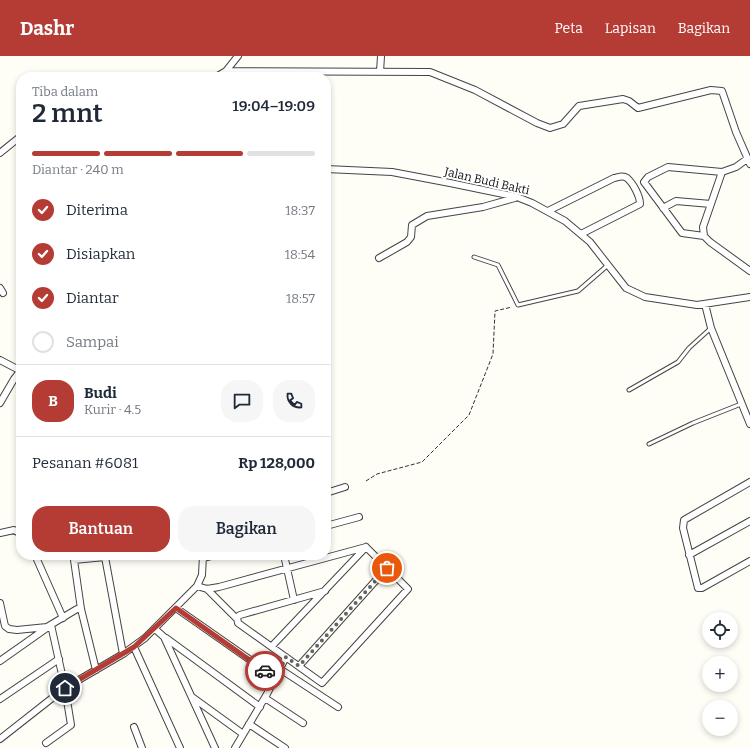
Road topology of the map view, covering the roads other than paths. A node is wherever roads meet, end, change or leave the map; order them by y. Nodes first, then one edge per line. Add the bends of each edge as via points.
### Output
1 (238, 56) edge
2 (380, 56) edge
3 (226, 71) joint
4 (380, 72) junction
5 (16, 140) edge
6 (0, 152) edge
7 (748, 162) edge
8 (331, 169) edge
9 (722, 172) junction
10 (516, 197) junction
11 (711, 204) junction
12 (663, 208) junction
13 (548, 211) junction
14 (581, 234) junction
15 (704, 236) junction
16 (474, 257) dead end
17 (378, 258) dead end
18 (608, 265) junction
19 (750, 271) edge
20 (750, 297) edge
21 (705, 304) junction
22 (711, 328) junction
23 (0, 360) edge
24 (16, 368) edge
25 (16, 376) edge
26 (629, 390) dead end
27 (0, 403) edge
28 (741, 404) junction
29 (750, 424) edge
30 (649, 444) dead end
31 (750, 482) edge
32 (346, 487) dead end
33 (331, 492) edge
34 (359, 517) dead end
35 (750, 521) edge
36 (331, 525) edge
37 (16, 531) edge
38 (0, 533) edge
39 (366, 547) junction
40 (689, 555) junction
41 (331, 557) edge
42 (37, 560) edge
43 (74, 560) edge
44 (105, 560) edge
45 (203, 560) edge
46 (285, 560) edge
47 (320, 560) edge
48 (750, 560) edge
49 (387, 568) junction
50 (288, 569) junction
51 (197, 586) junction
52 (207, 589) junction
53 (325, 592) junction
54 (294, 600) junction
55 (0, 603) edge
56 (176, 608) junction
57 (81, 609) junction
58 (63, 618) junction
59 (236, 618) junction
60 (51, 625) junction
61 (155, 629) junction
62 (164, 637) junction
63 (272, 646) junction
64 (134, 647) junction
65 (123, 654) junction
66 (286, 657) junction
67 (59, 659) junction
68 (0, 661) edge
69 (299, 666) junction
70 (280, 669) junction
71 (96, 670) junction
72 (276, 678) junction
73 (65, 688) junction
74 (192, 697) junction
75 (265, 698) junction
76 (0, 699) edge
77 (260, 707) junction
78 (338, 707) dead end
79 (303, 723) dead end
80 (248, 724) junction
81 (134, 727) dead end
82 (243, 734) junction
83 (0, 739) edge
84 (46, 743) dead end
85 (142, 748) edge
86 (180, 748) edge
87 (215, 748) edge
88 (235, 748) edge
89 (285, 748) edge

1 - 3 street
2 - 4 street
3 - 4 street
4 - 7 street via 430,72 475,90 550,128 563,124 579,106 623,100 638,108 720,90
5 - 6 street
7 - 9 street
8 - 10 street, Jalan Budi Bakti via 392,172
9 - 11 street
9 - 12 street via 668,167 648,177 644,182
10 - 13 street, Jalan Budi Bakti
10 - 17 street via 483,207 422,218 412,225 411,237 407,242
11 - 12 street via 676,201
11 - 15 street via 703,227
12 - 15 street via 682,233
13 - 14 street, Jalan Budi Bakti
13 - 14 street via 614,178 627,178 640,198 640,204
14 - 18 street, Jalan Budi Bakti
15 - 19 street
16 - 18 lane via 498,265 518,305 578,291
18 - 21 street, Jalan Budi Bakti via 626,288 637,294 670,302
20 - 21 street, Jalan Budi Bakti
21 - 22 street
22 - 26 lane via 678,362
22 - 28 street
23 - 24 street
25 - 27 street
28 - 29 street
28 - 30 lane
31 - 40 street via 684,520
32 - 33 street
34 - 36 street
35 - 40 street
37 - 38 street
39 - 41 street
39 - 49 street
39 - 53 street
40 - 48 street via 698,588
42 - 58 street
43 - 57 street
44 - 65 street
45 - 51 street via 202,575
46 - 50 street
47 - 50 street
49 - 69 street
49 - 69 street via 408,589 322,683
50 - 52 street
50 - 54 street
51 - 52 street
51 - 56 street
52 - 59 street
53 - 54 street
53 - 63 street
54 - 59 street
55 - 60 street via 7,629 24,630
56 - 61 street
56 - 72 street
57 - 58 street
57 - 71 street
58 - 60 street
59 - 63 street via 238,623
60 - 67 street
60 - 68 street
61 - 62 street
61 - 64 street
62 - 74 street
62 - 77 street
63 - 66 street
64 - 65 street
64 - 86 street
65 - 71 street
66 - 69 street
66 - 70 street
67 - 73 street
67 - 76 street
70 - 72 street
70 - 78 street
71 - 73 street
72 - 75 street
73 - 83 street
73 - 84 street via 72,725
74 - 82 street
74 - 87 street
75 - 77 street
75 - 79 street
77 - 80 street
80 - 82 street
80 - 89 street
81 - 85 street
82 - 88 street

